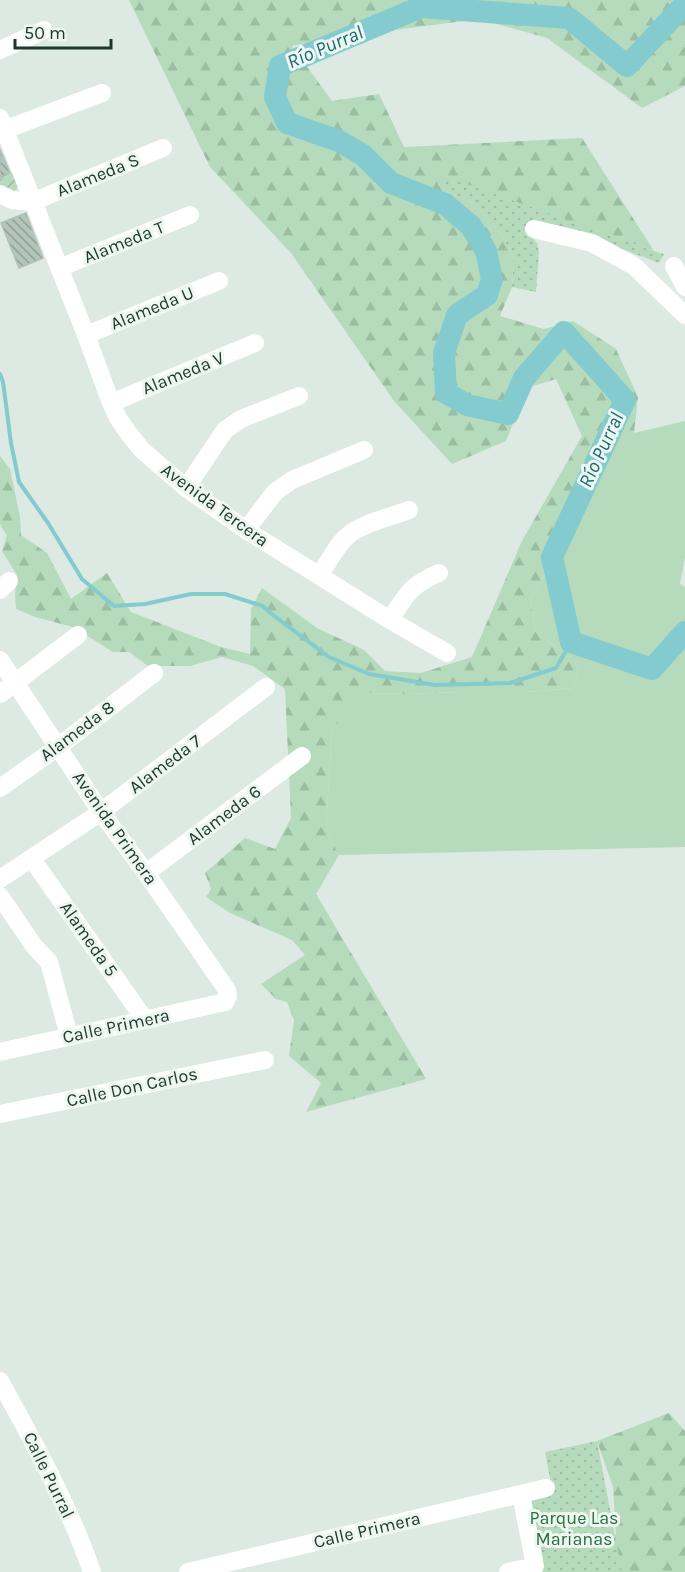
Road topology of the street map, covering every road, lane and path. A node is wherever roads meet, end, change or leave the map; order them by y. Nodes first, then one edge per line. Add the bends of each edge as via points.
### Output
1 (44, 30) dead end
2 (0, 50) edge
3 (102, 93) dead end
4 (2, 124) edge
5 (164, 148) dead end
6 (0, 194) edge
7 (32, 202) junction
8 (190, 215) dead end
9 (534, 229) dead end
10 (674, 266) dead end
11 (59, 268) junction
12 (219, 281) dead end
13 (685, 287) edge
14 (685, 315) edge
15 (86, 335) junction
16 (255, 343) dead end
17 (299, 396) dead end
18 (111, 403) junction
19 (364, 450) dead end
20 (186, 488) junction
21 (409, 510) dead end
22 (246, 530) junction
23 (439, 573) dead end
24 (319, 576) junction
25 (390, 620) junction
26 (78, 635) dead end
27 (447, 653) dead end
28 (0, 660) edge
29 (154, 673) dead end
30 (15, 683) junction
31 (266, 687) dead end
32 (0, 694) edge
33 (58, 747) junction
34 (302, 756) dead end
35 (0, 788) edge
36 (101, 812) junction
37 (32, 859) junction
38 (146, 873) junction
39 (0, 879) edge
40 (0, 896) edge
41 (228, 996) joint
42 (146, 1020) junction
43 (69, 1036) junction
44 (0, 1052) edge
45 (265, 1060) dead end
46 (0, 1114) edge
47 (0, 1381) edge
48 (546, 1488) dead end
49 (521, 1494) junction
50 (92, 1572) edge
51 (188, 1572) edge
52 (508, 1572) edge

1 - 2 street
3 - 4 street
4 - 7 street, Avenida Tercera
5 - 7 street, Alameda S
6 - 7 street
7 - 11 street, Avenida Tercera
8 - 11 street, Alameda T
9 - 14 street via 592,243 634,266
10 - 13 street
11 - 15 street, Avenida Tercera
12 - 15 street, Alameda U
15 - 18 street, Avenida Tercera
16 - 18 street, Alameda V
17 - 20 street via 241,419 225,430
18 - 20 street, Avenida Tercera via 142,450
19 - 22 street via 292,480 276,492
20 - 22 street, Avenida Tercera
21 - 24 street via 351,533
22 - 24 street, Avenida Tercera
23 - 25 street via 422,580 410,591
24 - 25 street, Avenida Tercera
25 - 27 street, Avenida Tercera
26 - 30 street
28 - 30 street, Avenida Primera
29 - 33 street, Alameda 8
30 - 32 street
30 - 33 street, Avenida Primera
31 - 36 street, Alameda 7
33 - 35 street, Alameda 8
33 - 36 street, Avenida Primera
34 - 38 street, Alameda 6
36 - 37 street, Alameda 7
36 - 38 street, Avenida Primera
37 - 39 street, Alameda 7
37 - 42 street, Alameda 5
38 - 41 street, Avenida Primera
40 - 43 street via 49,963
41 - 42 street, Calle Primera via 225,1002
42 - 43 street, Calle Primera
43 - 44 street, Calle Primera
45 - 46 street, Calle Don Carlos
47 - 50 street, Calle Purral via 44,1459
48 - 49 street, Calle Primera
49 - 51 street, Calle Primera
49 - 52 street via 535,1566

